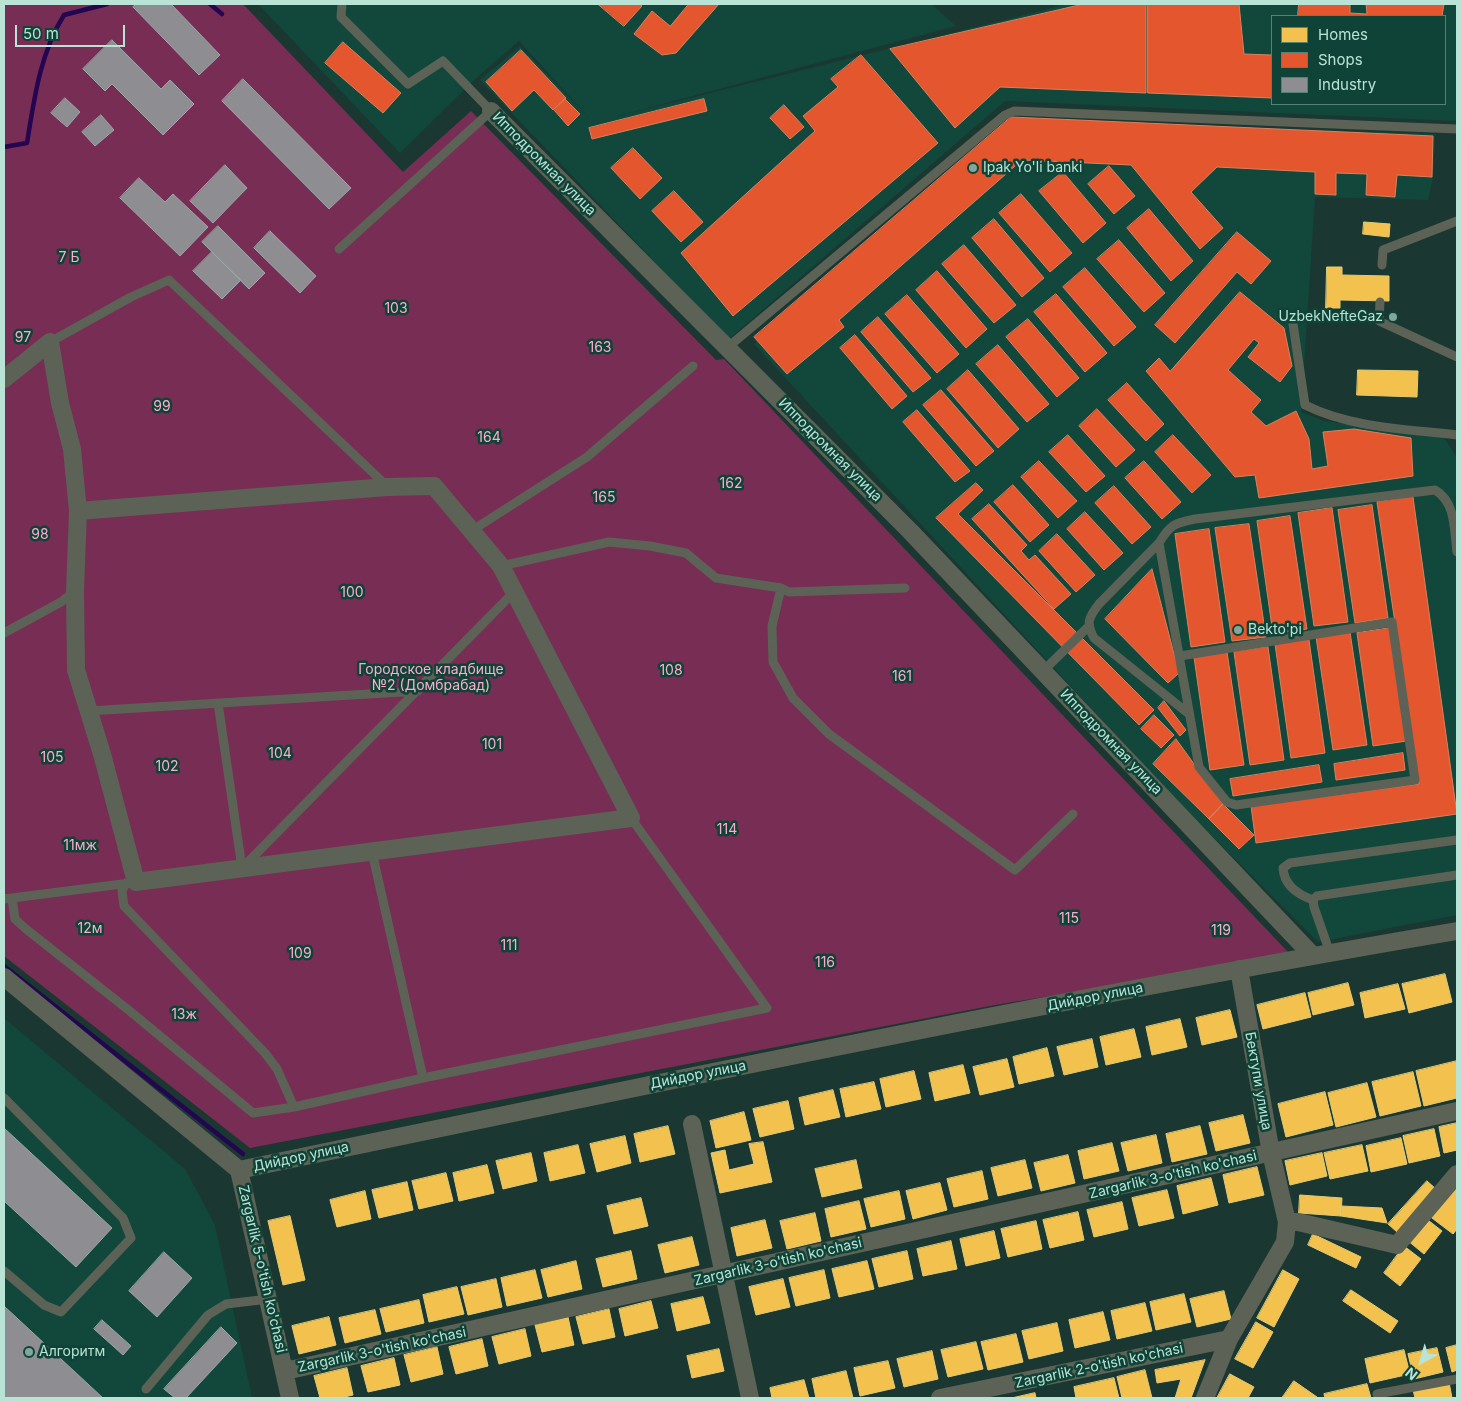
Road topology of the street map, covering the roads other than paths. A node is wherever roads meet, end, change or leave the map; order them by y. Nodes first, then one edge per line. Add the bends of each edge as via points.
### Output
1 (342, 4) edge
2 (491, 111) junction
3 (1457, 128) edge
4 (1457, 220) edge
5 (339, 249) dead end
6 (1382, 265) dead end
7 (1380, 302) dead end
8 (1293, 324) dead end
9 (50, 342) junction
10 (728, 347) junction
11 (1457, 358) edge
12 (693, 366) dead end
13 (4, 379) edge
14 (1457, 435) edge
15 (387, 487) junction
16 (1454, 508) edge
17 (78, 511) junction
18 (471, 531) junction
19 (1159, 544) junction
20 (1457, 552) edge
21 (501, 566) junction
22 (781, 588) junction
23 (905, 588) dead end
24 (75, 591) junction
25 (514, 592) junction
26 (1088, 627) junction
27 (4, 634) edge
28 (1180, 656) junction
29 (1043, 671) junction
30 (418, 691) junction
31 (218, 703) junction
32 (88, 711) junction
33 (1189, 714) junction
34 (1072, 814) dead end
35 (631, 818) junction
36 (1457, 840) edge
37 (372, 852) junction
38 (242, 868) junction
39 (1457, 875) edge
40 (131, 882) junction
41 (8, 898) edge
42 (1313, 900) junction
43 (1457, 931) edge
44 (1322, 954) junction
45 (1239, 969) junction
46 (4, 977) edge
47 (423, 1078) junction
48 (4, 1098) edge
49 (294, 1107) junction
50 (1457, 1111) edge
51 (692, 1124) dead end
52 (1270, 1153) junction
53 (239, 1170) junction
54 (1457, 1174) edge
55 (1287, 1222) junction
56 (4, 1271) edge
57 (724, 1274) junction
58 (268, 1299) junction
59 (1229, 1339) junction
60 (285, 1371) junction
61 (1457, 1378) edge
62 (146, 1389) dead end
63 (1377, 1394) dead end
64 (290, 1398) edge
65 (750, 1398) edge
66 (940, 1398) edge
67 (1205, 1398) edge

1 - 2 lane, Ипподромная улица via 341,17 408,84 443,61
2 - 5 lane
2 - 10 street, Ипподромная улица
3 - 10 lane via 1014,111 1005,115
4 - 6 lane via 1383,250
7 - 11 lane via 1379,321
8 - 14 lane via 1305,405 1322,414 1348,420
9 - 13 street
9 - 15 lane via 169,280
9 - 17 street via 60,404 72,450
10 - 29 street, Ипподромная улица
12 - 18 lane via 587,457
15 - 17 street
15 - 18 street via 434,486
16 - 19 lane via 1444,495 1435,490 1195,519 1174,523
16 - 20 lane
17 - 24 street
18 - 21 street
19 - 26 lane via 1099,604
19 - 28 lane
21 - 22 lane via 609,542 686,553 716,578
21 - 25 street
22 - 23 lane via 789,592
22 - 34 lane via 772,626 773,662 793,698 836,739 1015,870
24 - 27 lane
24 - 32 street via 76,670
25 - 30 lane
25 - 35 street
26 - 29 lane
26 - 33 lane via 1094,638
28 - 33 lane
28 - 33 lane via 1392,622 1414,780 1236,805 1228,802 1200,767
29 - 44 street, Ипподромная улица
30 - 31 lane
30 - 38 lane
31 - 32 lane
31 - 38 lane
32 - 40 street
35 - 37 street
35 - 47 lane via 767,1008
36 - 42 lane via 1290,863 1283,868 1283,874 1294,891
37 - 38 street
37 - 47 lane
38 - 40 street
39 - 42 lane via 1318,896
40 - 41 lane
40 - 49 lane via 122,891 124,906 265,1053 277,1069
41 - 49 lane via 20,924 252,1112
42 - 44 lane
43 - 44 street, Дийдор улица
44 - 45 street, Дийдор улица
45 - 52 street, Бектупи улица
45 - 53 street, Дийдор улица via 682,1078
46 - 53 street, Дийдор улица
47 - 49 lane
48 - 56 lane via 123,1218 131,1238 61,1312 44,1305
50 - 52 street, Zargarlik 3-o'tish ko'chasi
51 - 57 street
52 - 55 street, Бектупи улица
52 - 57 street, Zargarlik 3-o'tish ko'chasi
53 - 58 street, Zargarlik 5-o'tish ko'chasi
54 - 55 street via 1397,1245
55 - 59 street, Бектупи улица via 1285,1242
57 - 60 street, Zargarlik 3-o'tish ko'chasi
57 - 65 street
58 - 60 street, Zargarlik 5-o'tish ko'chasi
58 - 62 lane via 226,1304 208,1315
59 - 66 street, Zargarlik 2-o'tish ko'chasi
59 - 67 street, Бектупи улица
60 - 64 street, Zargarlik 5-o'tish ko'chasi
61 - 63 lane

